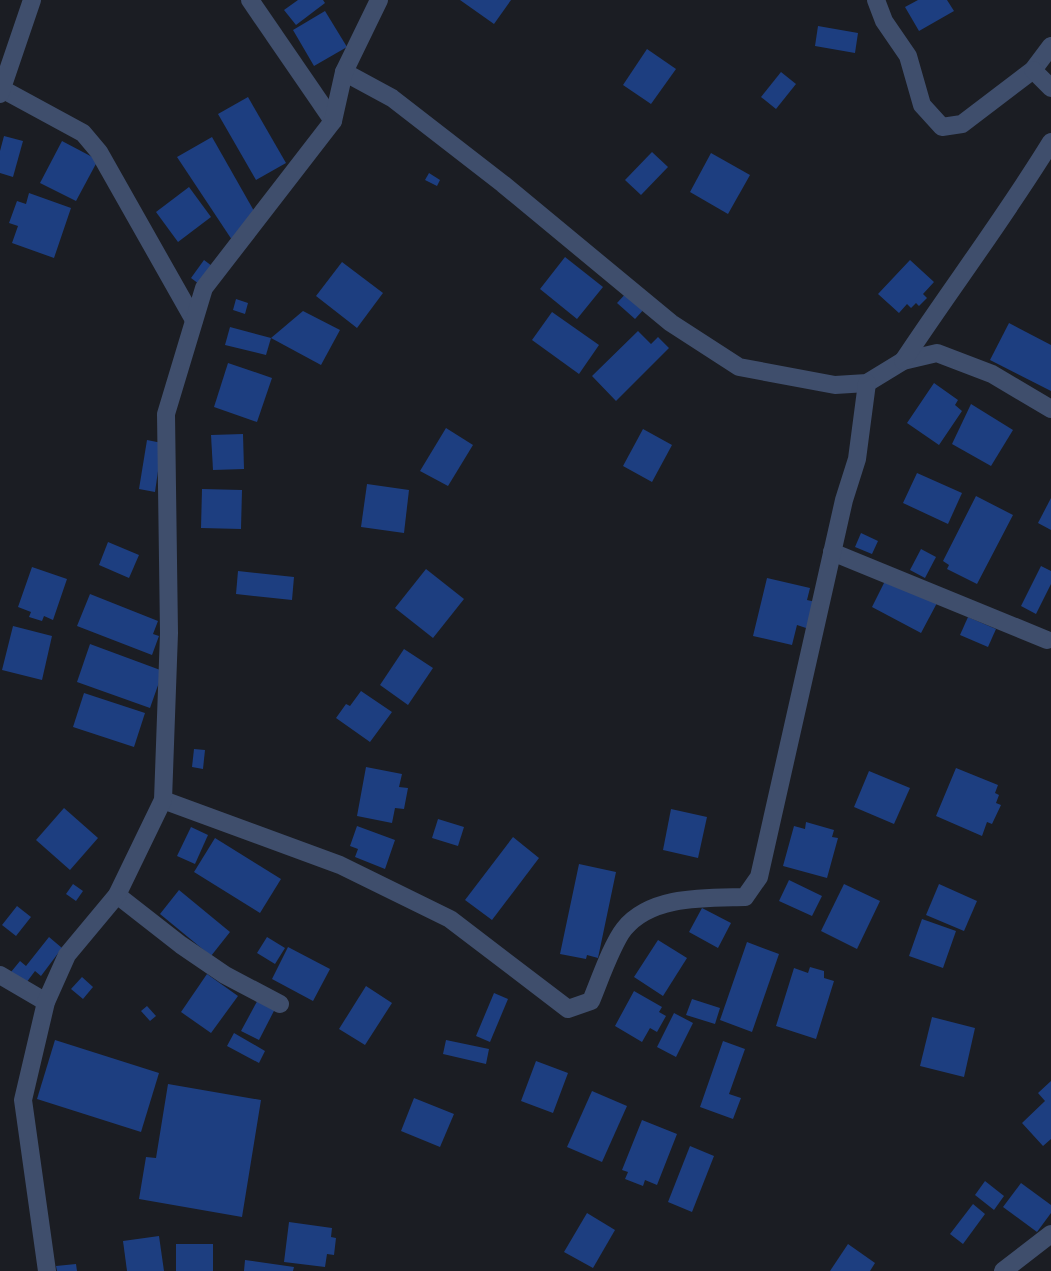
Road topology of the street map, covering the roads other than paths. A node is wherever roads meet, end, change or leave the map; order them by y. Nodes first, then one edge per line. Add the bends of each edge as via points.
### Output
1 (32, 0) edge
2 (250, 0) edge
3 (379, 0) edge
4 (876, 0) edge
5 (1051, 46) edge
6 (1033, 70) junction
7 (344, 72) junction
8 (1051, 88) edge
9 (1, 91) edge
10 (333, 121) junction
11 (1051, 142) edge
12 (194, 320) junction
13 (903, 361) junction
14 (867, 383) junction
15 (1051, 409) edge
16 (832, 552) junction
17 (1047, 640) dead end
18 (163, 800) junction
19 (117, 895) junction
20 (0, 975) edge
21 (46, 1002) junction
22 (280, 1004) dead end
23 (1051, 1234) edge
24 (47, 1271) edge
25 (1003, 1271) edge

1 - 9 street
2 - 10 street
3 - 7 street
4 - 6 street via 884,21 908,56 922,105 942,127 962,124
5 - 6 street
6 - 8 street
7 - 10 street
7 - 14 street via 392,98 671,323 739,368 835,385
9 - 12 street via 83,133 99,152
10 - 12 street via 204,288
11 - 13 street
12 - 18 street via 166,414 169,633
13 - 14 street
13 - 15 street via 937,353 992,374
14 - 16 street via 857,459
16 - 17 street
16 - 18 street via 759,877 745,897 653,906 624,929 591,1001 568,1009 450,920 340,865
18 - 19 street
19 - 21 street via 67,955
19 - 22 street via 225,975
20 - 21 street
21 - 24 street via 23,1100
23 - 25 street

